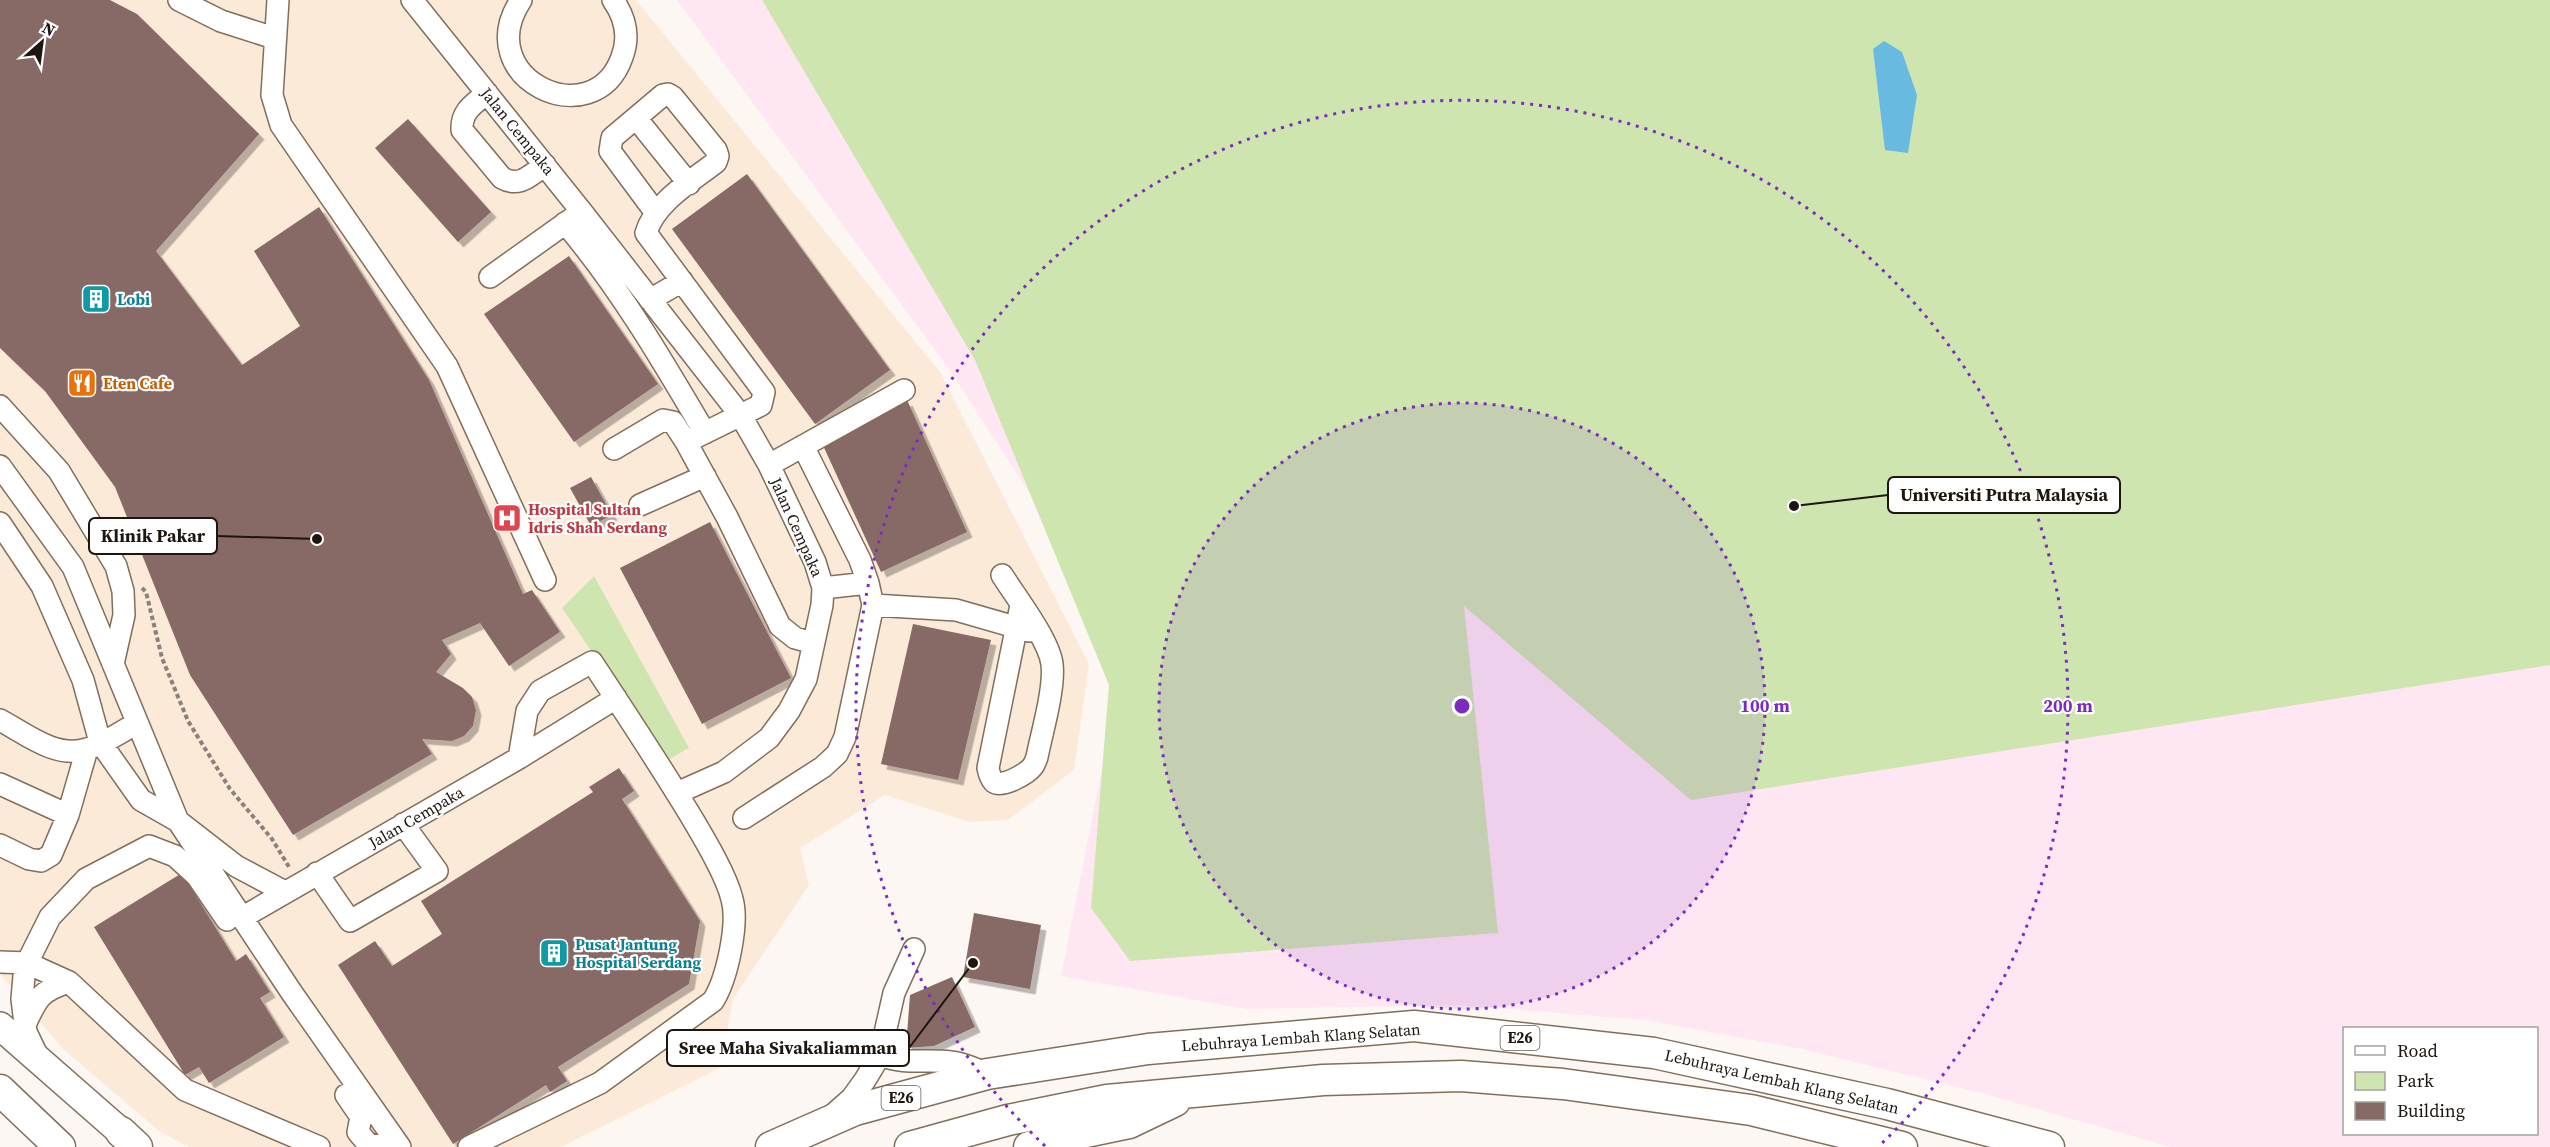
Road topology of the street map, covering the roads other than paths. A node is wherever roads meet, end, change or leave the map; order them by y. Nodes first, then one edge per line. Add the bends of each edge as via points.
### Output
1 (179, 0) edge
2 (278, 0) edge
3 (412, 0) edge
4 (521, 0) edge
5 (613, 0) edge
6 (274, 38) junction
7 (487, 93) junction
8 (636, 118) junction
9 (544, 165) junction
10 (689, 184) junction
11 (656, 213) junction
12 (574, 217) junction
13 (490, 277) dead end
14 (682, 281) junction
15 (650, 300) junction
16 (904, 390) dead end
17 (0, 406) edge
18 (741, 416) junction
19 (695, 437) junction
20 (803, 446) junction
21 (614, 449) dead end
22 (769, 465) junction
23 (0, 466) edge
24 (705, 476) junction
25 (640, 505) dead end
26 (0, 523) edge
27 (1002, 575) dead end
28 (545, 580) dead end
29 (868, 583) junction
30 (823, 588) junction
31 (873, 605) junction
32 (1021, 605) junction
33 (1017, 627) junction
34 (1039, 634) junction
35 (813, 643) junction
36 (113, 664) junction
37 (616, 698) junction
38 (0, 720) edge
39 (137, 723) junction
40 (94, 746) junction
41 (519, 758) junction
42 (0, 784) edge
43 (677, 793) junction
44 (68, 815) junction
45 (744, 818) dead end
46 (178, 820) junction
47 (403, 824) junction
48 (0, 845) edge
49 (300, 883) junction
50 (243, 917) junction
51 (914, 949) dead end
52 (0, 962) edge
53 (27, 963) junction
54 (69, 982) junction
55 (13, 1025) edge
56 (880, 1055) junction
57 (987, 1074) junction
58 (0, 1090) edge
59 (1194, 1092) junction
60 (0, 1110) edge
61 (818, 1127) junction
62 (129, 1140) edge
63 (396, 1141) edge
64 (1898, 1146) edge
65 (31, 1147) edge
66 (60, 1147) edge
67 (320, 1147) edge
68 (469, 1147) edge
69 (771, 1147) edge
70 (910, 1147) edge
71 (1029, 1147) edge
72 (2049, 1147) edge

1 - 6 street via 221,21
2 - 6 street
3 - 7 street, Jalan Cempaka
4 - 5 street via 512,13 508,33 510,54 520,72 535,86 554,94 574,95 600,85 619,66 626,30
6 - 28 street via 272,95 281,125 447,366
7 - 9 street, Jalan Cempaka
7 - 9 street via 466,112 462,130 502,178 511,183 520,182
8 - 10 street
8 - 10 street via 663,95 673,97 681,106 718,156
8 - 11 street via 612,138 610,151
9 - 12 street, Jalan Cempaka
10 - 11 street
11 - 14 street via 646,233
12 - 13 street
12 - 15 street, Jalan Cempaka
12 - 19 street via 637,320
14 - 15 street
14 - 18 street via 764,392 761,405
15 - 18 street, Jalan Cempaka
16 - 20 street
17 - 36 street via 58,471 116,566 124,615
18 - 19 street
18 - 22 street, Jalan Cempaka
19 - 21 street via 663,420
19 - 24 street
20 - 22 street
20 - 29 street
22 - 30 street, Jalan Cempaka via 815,562
23 - 36 street via 73,567
24 - 25 street
24 - 35 street via 780,626 795,638
26 - 40 street via 42,586 83,680
27 - 32 street
29 - 30 street
29 - 31 street
30 - 35 street, Jalan Cempaka
31 - 33 street via 956,610
31 - 45 street via 845,737 837,754
32 - 33 street
32 - 34 street
33 - 34 street
33 - 34 street via 988,768 995,783 1027,772 1037,757 1053,676 1049,653
35 - 43 street, Jalan Cempaka via 806,679 769,738 724,772
36 - 39 street
37 - 41 street, Jalan Cempaka
37 - 41 street via 592,663 540,691 527,711
37 - 43 street
38 - 40 street via 56,749 71,752
39 - 40 street
39 - 46 street
40 - 44 street
40 - 46 street via 141,800
41 - 47 street, Jalan Cempaka
42 - 44 street
43 - 68 street via 733,900 732,944 719,991 713,1001 600,1083
44 - 48 street via 51,855 41,861
46 - 49 street via 236,866
46 - 50 street
47 - 49 street, Jalan Cempaka
47 - 49 street via 437,871 360,916 350,921
49 - 50 street, Jalan Cempaka
50 - 63 street
51 - 56 street via 894,993
52 - 53 street
53 - 54 street
53 - 55 street via 22,999
53 - 63 street via 50,917 86,879 149,846 175,856 197,876 361,1117 358,1132 368,1144 384,1146
54 - 55 street via 39,997
54 - 67 street via 185,1090
55 - 62 main road via 42,1065
56 - 57 street via 896,1061 968,1065
56 - 61 street via 852,1098
57 - 61 highway, Lebuhraya Lembah Klang Selatan / E26 via 855,1110
57 - 72 highway, Lebuhraya Lembah Klang Selatan / E26 via 1148,1049 1414,1026 1654,1053 1887,1104
58 - 66 highway
59 - 64 highway via 1323,1080 1461,1076 1563,1084 1751,1110
59 - 70 highway via 1107,1100 1008,1120
59 - 71 highway via 1129,1123
60 - 65 highway
61 - 69 highway, Lebuhraya Lembah Klang Selatan / E26

